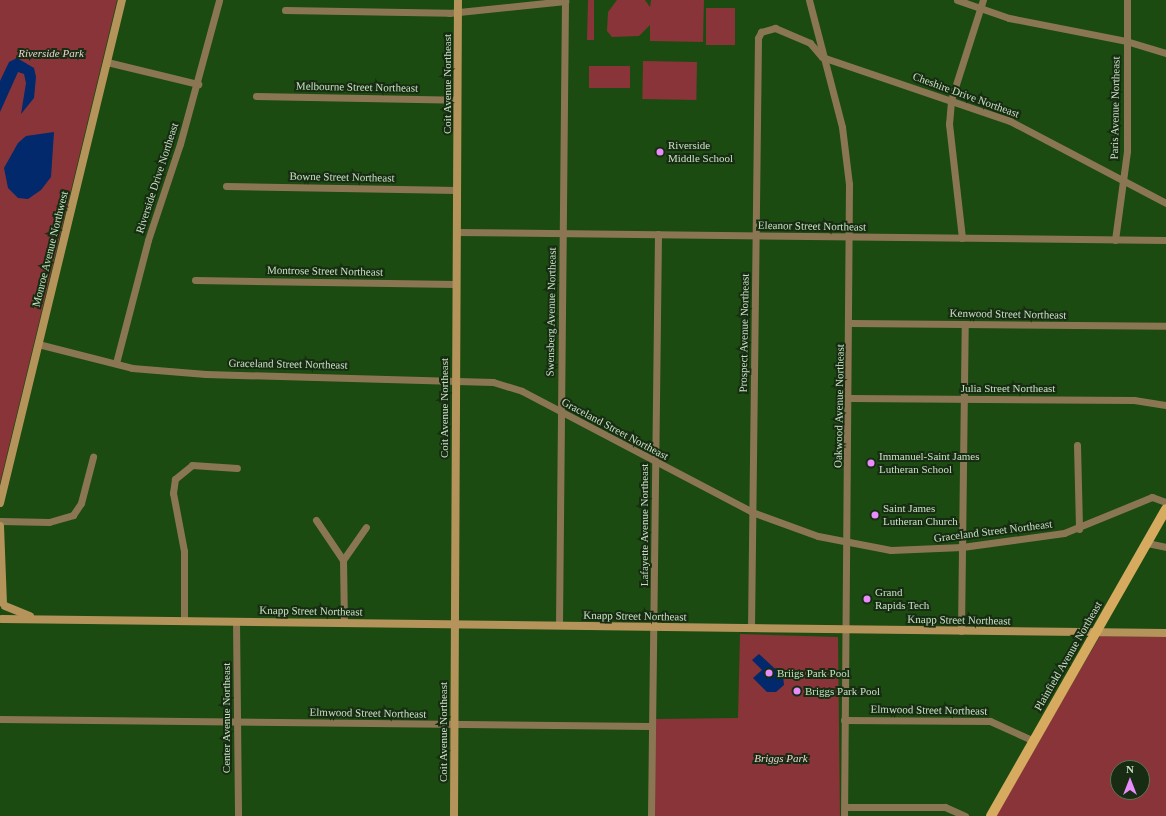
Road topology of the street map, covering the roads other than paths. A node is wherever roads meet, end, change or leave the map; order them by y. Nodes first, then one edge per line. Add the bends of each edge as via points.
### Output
1 (122, 0) edge
2 (219, 0) edge
3 (458, 0) edge
4 (809, 0) edge
5 (957, 0) edge
6 (983, 0) edge
7 (1127, 0) edge
8 (565, 1) edge
9 (980, 8) junction
10 (285, 10) dead end
11 (458, 12) junction
12 (758, 38) joint
13 (1126, 41) junction
14 (1166, 53) edge
15 (822, 57) junction
16 (107, 62) junction
17 (198, 84) junction
18 (256, 96) dead end
19 (458, 100) junction
20 (951, 100) junction
21 (1122, 179) junction
22 (226, 186) dead end
23 (457, 190) junction
24 (1166, 203) edge
25 (457, 232) junction
26 (563, 233) junction
27 (658, 234) junction
28 (756, 236) junction
29 (850, 238) junction
30 (962, 238) junction
31 (1115, 240) junction
32 (1166, 240) edge
33 (195, 280) dead end
34 (455, 284) junction
35 (851, 323) junction
36 (965, 325) junction
37 (1166, 326) edge
38 (38, 344) junction
39 (116, 362) junction
40 (456, 378) junction
41 (850, 398) junction
42 (965, 398) junction
43 (1166, 405) edge
44 (561, 412) junction
45 (1077, 445) dead end
46 (93, 457) dead end
47 (656, 463) junction
48 (237, 468) dead end
49 (1166, 502) edge
50 (0, 503) edge
51 (1166, 509) edge
52 (752, 512) junction
53 (316, 520) dead end
54 (0, 521) edge
55 (0, 526) edge
56 (366, 527) dead end
57 (1079, 529) junction
58 (849, 542) junction
59 (1147, 543) junction
60 (962, 547) junction
61 (1166, 547) edge
62 (343, 560) junction
63 (0, 579) edge
64 (3, 603) edge
65 (37, 618) junction
66 (184, 620) junction
67 (1, 621) edge
68 (236, 621) junction
69 (344, 622) junction
70 (453, 624) junction
71 (559, 625) junction
72 (653, 627) junction
73 (751, 628) junction
74 (846, 630) junction
75 (961, 631) junction
76 (1095, 633) junction
77 (1166, 633) edge
78 (0, 719) edge
79 (844, 720) junction
80 (237, 722) junction
81 (454, 725) junction
82 (650, 726) junction
83 (1034, 741) junction
84 (845, 807) junction
85 (238, 816) edge
86 (454, 816) edge
87 (651, 816) edge
88 (844, 816) edge
89 (965, 816) edge
90 (991, 816) edge

1 - 16 street, Monroe Avenue Northwest
2 - 17 street, Riverside Drive Northeast
3 - 11 street, Coit Avenue Northeast
4 - 15 street, Oakwood Avenue Northeast
5 - 9 street
6 - 9 street
7 - 13 street, Paris Avenue Northeast
8 - 11 street via 498,5
8 - 26 street, Swensberg Avenue Northeast
9 - 13 street via 1045,26
9 - 20 street
10 - 11 street
11 - 19 street, Coit Avenue Northeast
12 - 15 street, Cheshire Drive Northeast via 761,32 775,28 810,43
12 - 28 street, Prospect Avenue Northeast
13 - 14 street
13 - 21 street, Paris Avenue Northeast via 1127,151
15 - 20 street, Cheshire Drive Northeast
15 - 29 street, Oakwood Avenue Northeast via 842,127 849,184
16 - 17 street
16 - 38 street, Monroe Avenue Northwest
17 - 39 street, Riverside Drive Northeast via 148,240
18 - 19 street, Melbourne Street Northeast
19 - 23 street, Coit Avenue Northeast
20 - 21 street, Cheshire Drive Northeast via 1010,122
20 - 30 street via 951,162
21 - 24 street, Cheshire Drive Northeast
21 - 31 street, Paris Avenue Northeast
22 - 23 street, Bowne Street Northeast
23 - 25 street, Coit Avenue Northeast
25 - 26 street, Eleanor Street Northeast
25 - 34 street, Coit Avenue Northeast
26 - 27 street, Eleanor Street Northeast
26 - 44 street, Swensberg Avenue Northeast
27 - 28 street, Eleanor Street Northeast
27 - 47 street, Lafayette Avenue Northeast
28 - 29 street, Eleanor Street Northeast
28 - 52 street, Prospect Avenue Northeast
29 - 30 street, Eleanor Street Northeast
29 - 35 street, Oakwood Avenue Northeast
30 - 31 street, Eleanor Street Northeast
31 - 32 street, Eleanor Street Northeast
33 - 34 street, Montrose Street Northeast
34 - 40 street, Coit Avenue Northeast
35 - 36 street, Kenwood Street Northeast
35 - 41 street, Oakwood Avenue Northeast
36 - 37 street, Kenwood Street Northeast
36 - 42 street
38 - 39 street, Graceland Street Northeast
38 - 50 street, Monroe Avenue Northwest
39 - 40 street, Graceland Street Northeast via 132,368 206,374
40 - 44 street, Graceland Street Northeast via 517,389
40 - 70 street, Coit Avenue Northeast
41 - 42 street, Julia Street Northeast
41 - 58 street, Oakwood Avenue Northeast
42 - 43 street, Julia Street Northeast via 1134,400
42 - 60 street
44 - 47 street, Graceland Street Northeast
44 - 71 street, Swensberg Avenue Northeast
45 - 57 street
46 - 54 street via 81,503 73,515 49,522
47 - 52 street, Graceland Street Northeast
47 - 72 street, Lafayette Avenue Northeast
48 - 66 street via 192,465 175,479 173,493 184,551
49 - 57 street, Graceland Street Northeast via 1152,497
51 - 59 main road, Plainfield Avenue Northeast
52 - 58 street, Graceland Street Northeast
52 - 73 street, Prospect Avenue Northeast
53 - 62 street
55 - 63 street
56 - 62 street
57 - 60 street, Graceland Street Northeast
58 - 60 street, Graceland Street Northeast via 912,551
58 - 74 street, Oakwood Avenue Northeast
59 - 61 street
59 - 76 main road, Plainfield Avenue Northeast
60 - 75 street
62 - 69 street
63 - 64 street
64 - 65 street
64 - 67 street
65 - 66 street, Knapp Street Northeast
65 - 67 street, Knapp Street Northeast
66 - 68 street, Knapp Street Northeast
68 - 69 street, Knapp Street Northeast
68 - 80 street, Center Avenue Northeast
69 - 70 street, Knapp Street Northeast
70 - 71 street, Knapp Street Northeast
70 - 81 street, Coit Avenue Northeast
71 - 72 street, Knapp Street Northeast
72 - 73 street, Knapp Street Northeast
72 - 82 street, Lafayette Avenue Northeast
73 - 74 street, Knapp Street Northeast
74 - 75 street, Knapp Street Northeast
74 - 79 street, Oakwood Avenue Northeast
75 - 76 street, Knapp Street Northeast
76 - 77 street, Knapp Street Northeast
76 - 83 main road, Plainfield Avenue Northeast
78 - 80 street, Elmwood Street Northeast
79 - 83 street, Elmwood Street Northeast via 990,721
79 - 84 street, Oakwood Avenue Northeast
80 - 81 street, Elmwood Street Northeast
80 - 85 street, Center Avenue Northeast
81 - 82 street, Elmwood Street Northeast
81 - 86 street, Coit Avenue Northeast
82 - 87 street, Lafayette Avenue Northeast
83 - 90 main road, Plainfield Avenue Northeast
84 - 88 street, Oakwood Avenue Northeast
84 - 89 street via 945,807

